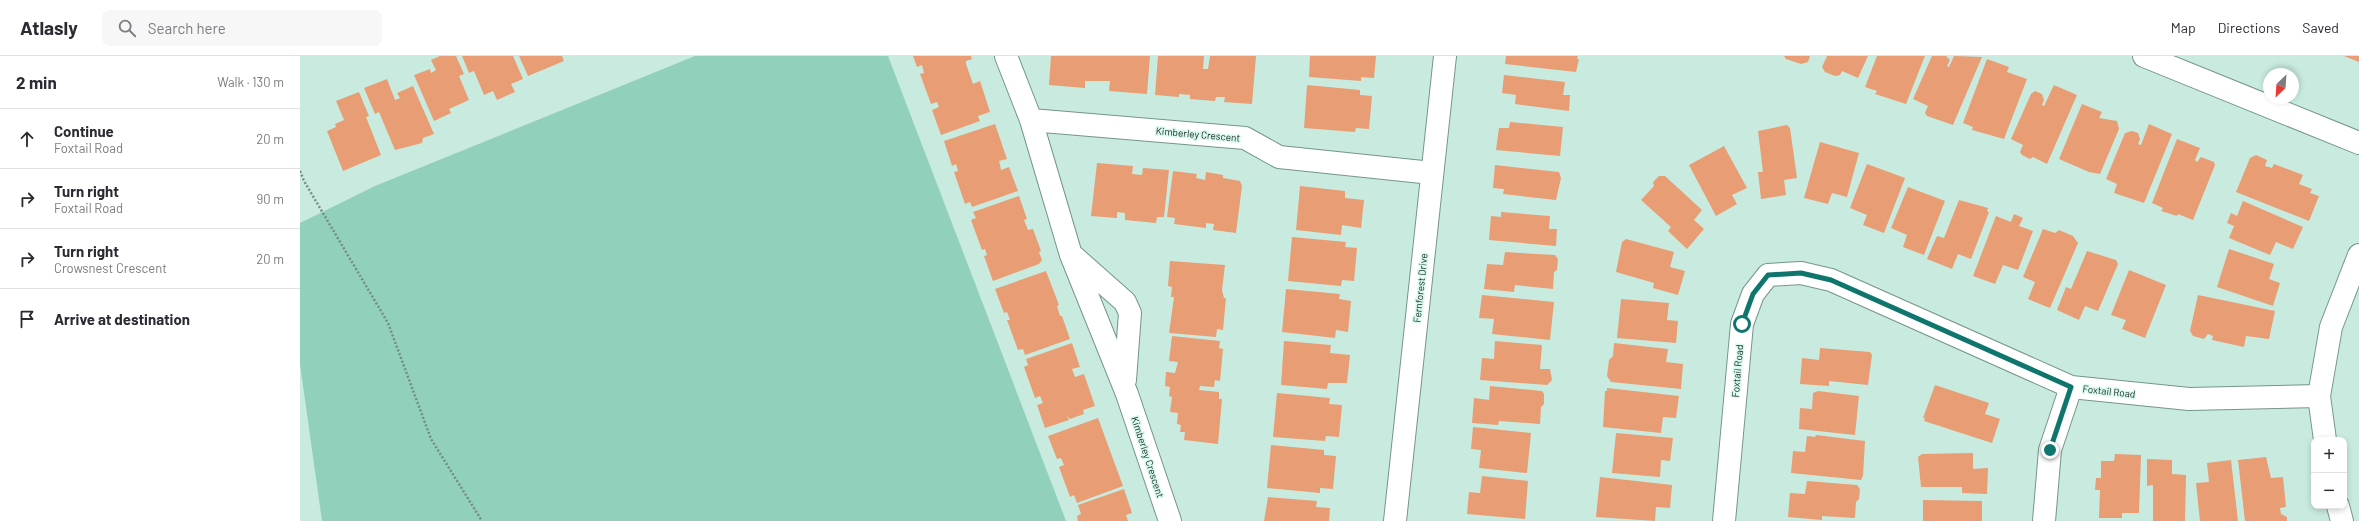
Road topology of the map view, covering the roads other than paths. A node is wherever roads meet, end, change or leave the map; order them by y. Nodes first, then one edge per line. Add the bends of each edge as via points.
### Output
1 (1006, 56) edge
2 (1445, 56) edge
3 (2144, 56) edge
4 (1031, 120) junction
5 (2359, 143) edge
6 (1432, 173) junction
7 (1071, 255) junction
8 (2359, 255) edge
9 (2071, 387) junction
10 (1127, 394) junction
11 (2319, 396) junction
12 (2325, 437) edge
13 (2339, 509) edge
14 (1170, 521) edge
15 (1395, 521) edge
16 (1724, 521) edge
17 (2044, 521) edge
18 (2342, 521) edge

1 - 4 street, Kimberley Crescent
2 - 6 street, Fernforest Drive
3 - 5 street
4 - 6 street, Kimberley Crescent via 1245,138 1279,157
4 - 7 street, Kimberley Crescent
6 - 15 street, Fernforest Drive
7 - 10 street, Kimberley Crescent
7 - 10 street, Kimberley Crescent via 1125,302 1130,313 1124,376
8 - 11 street via 2331,328
9 - 11 street, Foxtail Road via 2189,399
9 - 16 street, Foxtail Road via 1831,280 1801,273 1768,275 1753,294 1742,324
9 - 17 street via 2050,450
10 - 14 street, Kimberley Crescent
11 - 12 street
13 - 18 street

